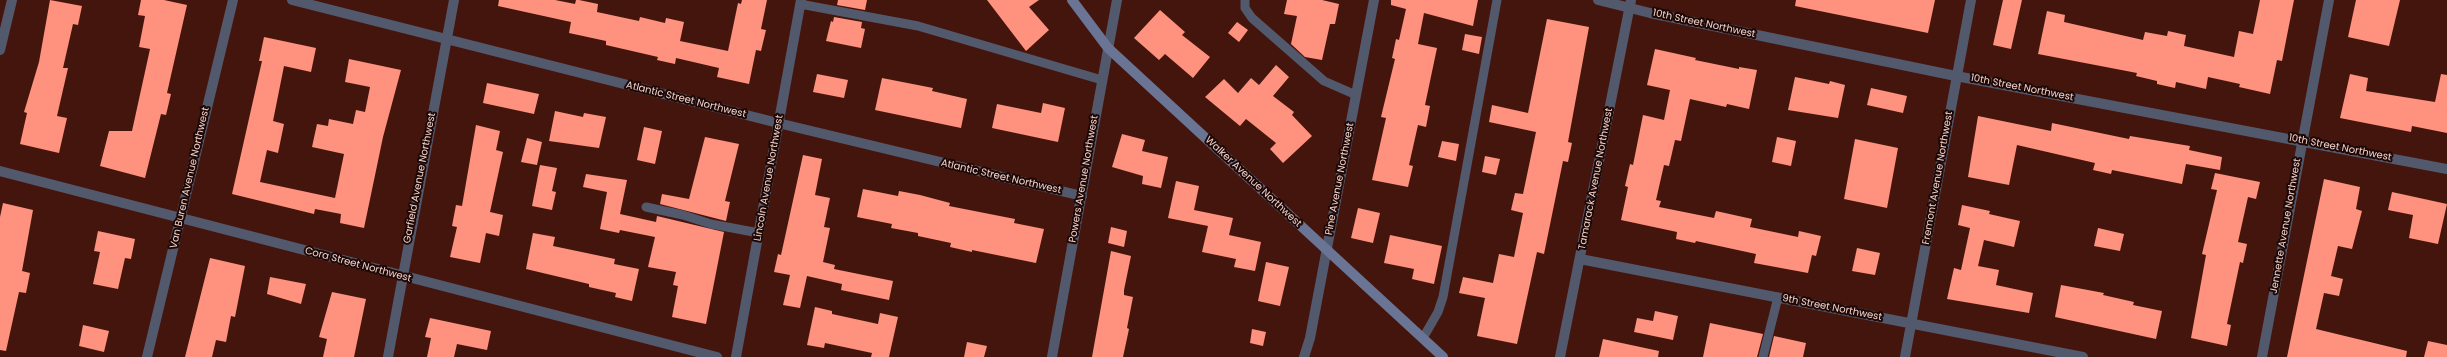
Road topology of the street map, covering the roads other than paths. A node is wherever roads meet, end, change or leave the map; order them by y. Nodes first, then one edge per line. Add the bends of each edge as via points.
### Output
1 (12, 0) edge
2 (233, 0) edge
3 (292, 0) edge
4 (454, 0) edge
5 (1072, 0) edge
6 (1117, 0) edge
7 (1246, 0) edge
8 (1374, 0) edge
9 (1497, 0) edge
10 (1598, 0) edge
11 (1971, 0) edge
12 (2329, 0) edge
13 (801, 2) edge
14 (1630, 4) edge
15 (447, 39) junction
16 (1108, 48) junction
17 (0, 50) edge
18 (1956, 76) junction
19 (1102, 80) junction
20 (1356, 95) junction
21 (778, 124) junction
22 (2301, 140) junction
23 (2447, 169) edge
24 (0, 171) edge
25 (1082, 196) junction
26 (646, 207) dead end
27 (180, 218) junction
28 (759, 233) junction
29 (1327, 250) junction
30 (1580, 259) junction
31 (402, 276) junction
32 (1778, 297) junction
33 (1912, 323) junction
34 (1422, 338) junction
35 (147, 357) edge
36 (388, 357) edge
37 (717, 357) edge
38 (736, 357) edge
39 (1052, 357) edge
40 (1304, 357) edge
41 (1443, 357) edge
42 (1560, 357) edge
43 (1764, 357) edge
44 (1905, 357) edge
45 (2083, 357) edge
46 (2262, 357) edge

1 - 17 street
2 - 27 street, Van Buren Avenue Northwest
3 - 15 street, Atlantic Street Northwest
4 - 15 street, Garfield Avenue Northwest
5 - 16 main road, Walker Avenue Northwest
6 - 16 street, Powers Avenue Northwest
7 - 20 lane via 1244,8 1252,18 1324,81
8 - 20 street, Pine Avenue Northwest
9 - 34 lane via 1443,297 1438,312
10 - 14 street, 10th Street Northwest
11 - 18 street, Fremont Avenue Northwest
12 - 22 street, Jennette Avenue Northwest
13 - 19 lane via 918,26
13 - 21 street, Lincoln Avenue Northwest
14 - 18 street, 10th Street Northwest
14 - 30 street, Tamarack Avenue Northwest
15 - 21 street, Atlantic Street Northwest
15 - 31 street, Garfield Avenue Northwest
16 - 19 street, Powers Avenue Northwest
16 - 29 main road, Walker Avenue Northwest
18 - 22 street, 10th Street Northwest
18 - 33 street, Fremont Avenue Northwest
19 - 25 street, Powers Avenue Northwest
20 - 29 street, Pine Avenue Northwest
21 - 25 street, Atlantic Street Northwest
21 - 28 street, Lincoln Avenue Northwest
22 - 23 street, 10th Street Northwest
22 - 46 street, Jennette Avenue Northwest
24 - 27 street, Cora Street Northwest
25 - 39 street, Powers Avenue Northwest
26 - 28 lane
27 - 31 street, Cora Street Northwest
27 - 35 street, Van Buren Avenue Northwest
28 - 38 street, Lincoln Avenue Northwest
29 - 34 main road, Walker Avenue Northwest
29 - 40 street, Pine Avenue Northwest
30 - 32 street, 9th Street Northwest
30 - 42 street, Tamarack Avenue Northwest
31 - 36 street, Garfield Avenue Northwest
31 - 37 street, Cora Street Northwest
32 - 33 street, 9th Street Northwest
32 - 43 lane
33 - 44 street, Fremont Avenue Northwest
33 - 45 street, 9th Street Northwest
34 - 41 main road, Walker Avenue Northwest

